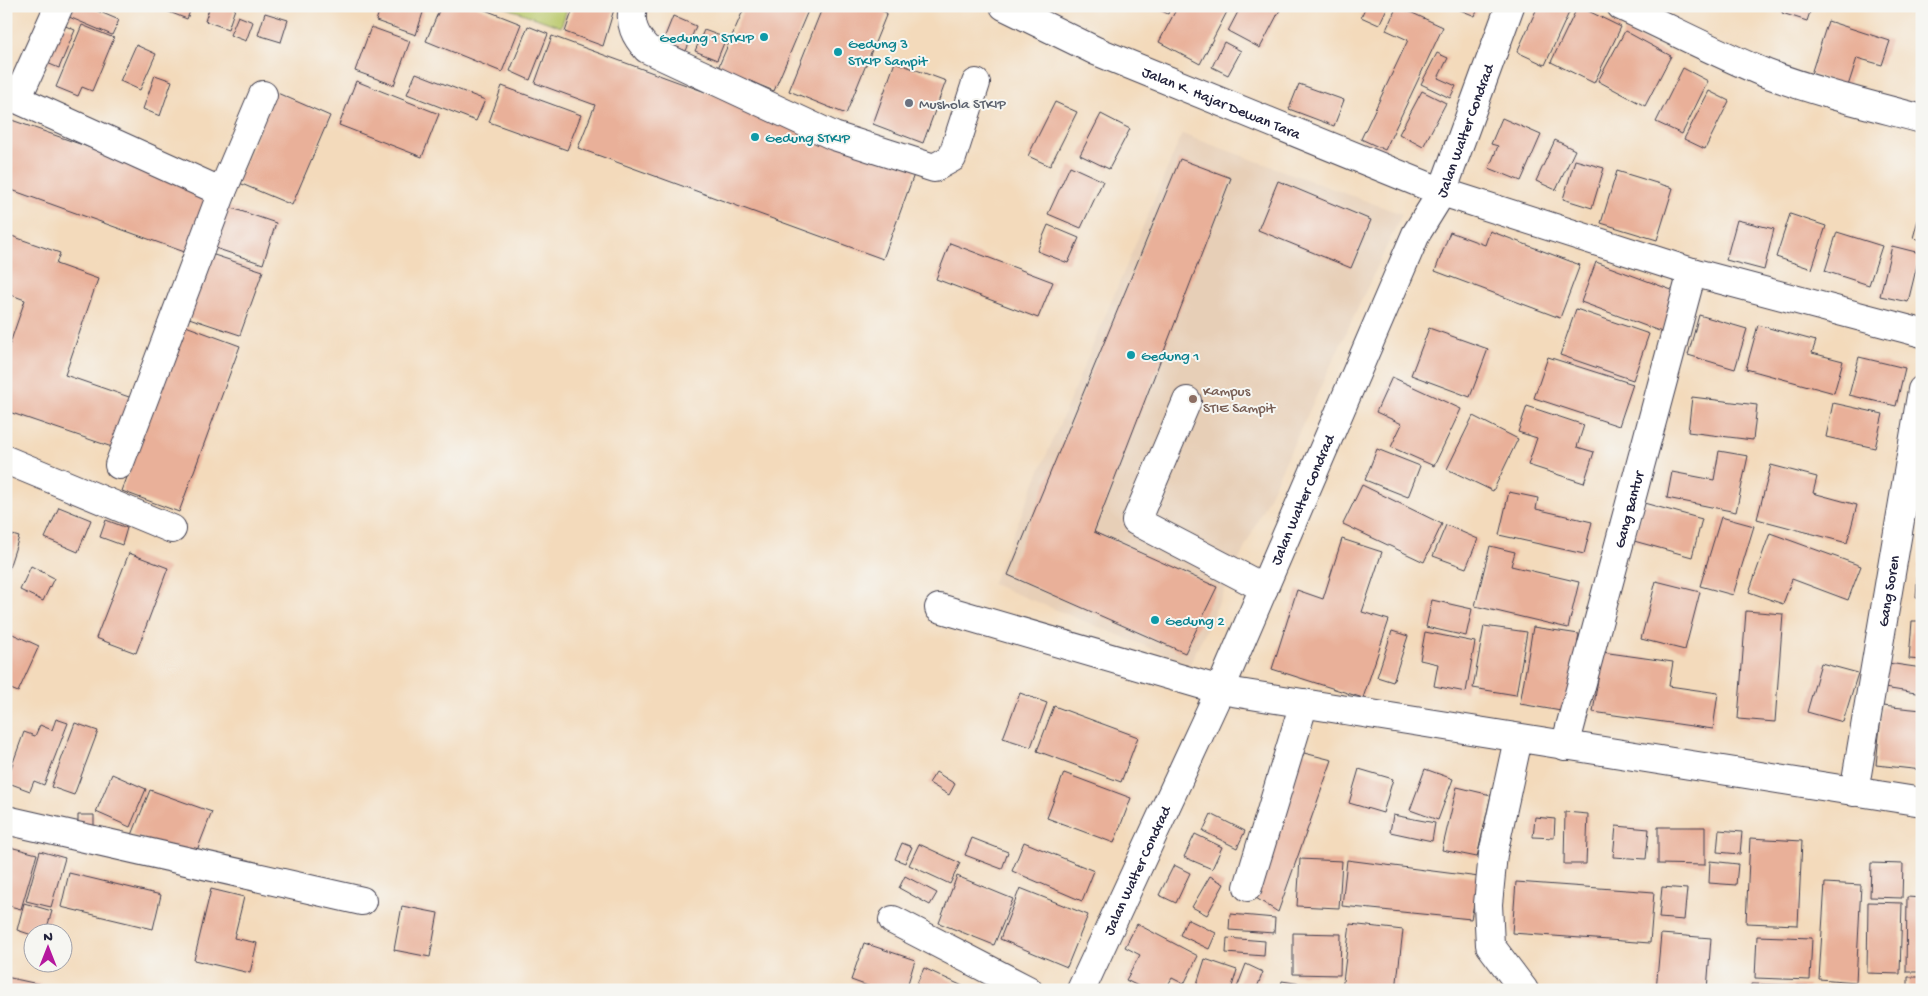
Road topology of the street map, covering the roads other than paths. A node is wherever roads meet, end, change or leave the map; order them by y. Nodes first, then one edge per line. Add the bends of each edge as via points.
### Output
1 (59, 6) edge
2 (633, 6) edge
3 (1004, 6) edge
4 (1510, 6) edge
5 (1621, 6) edge
6 (976, 83) dead end
7 (263, 95) dead end
8 (11, 97) edge
9 (1922, 119) edge
10 (222, 192) junction
11 (1442, 192) junction
12 (1692, 272) junction
13 (1922, 334) edge
14 (1922, 390) edge
15 (1187, 402) dead end
16 (6, 460) edge
17 (119, 465) dead end
18 (172, 529) dead end
19 (1264, 588) junction
20 (939, 608) dead end
21 (1220, 690) junction
22 (1304, 703) junction
23 (1518, 739) junction
24 (1565, 746) junction
25 (1854, 792) junction
26 (1922, 802) edge
27 (6, 820) edge
28 (1248, 887) dead end
29 (362, 901) dead end
30 (893, 920) dead end
31 (1028, 990) edge
32 (1081, 990) edge
33 (1524, 990) edge

1 - 8 street
2 - 6 street via 631,16 636,37 647,49 834,136 934,168 952,158
3 - 11 street, Jalan K. Hajar Dewan Tara via 1096,50
4 - 11 street, Jalan Walter Condrad
5 - 9 street via 1766,73 1807,88
7 - 10 street
8 - 10 street
10 - 17 street
11 - 12 street, Jalan K. Hajar Dewan Tara
11 - 19 street, Jalan Walter Condrad via 1416,234
12 - 13 street, Jalan K. Hajar Dewan Tara
12 - 24 street, Gang Bantur
14 - 25 street, Gang Soren
15 - 19 street via 1136,521
16 - 18 street
19 - 21 street, Jalan Walter Condrad
20 - 21 street
21 - 22 street
21 - 32 street, Jalan Walter Condrad
22 - 23 street
22 - 28 street
23 - 24 street
23 - 33 street via 1493,854 1488,904 1490,945
24 - 25 street
25 - 26 street
27 - 29 street
30 - 31 street

